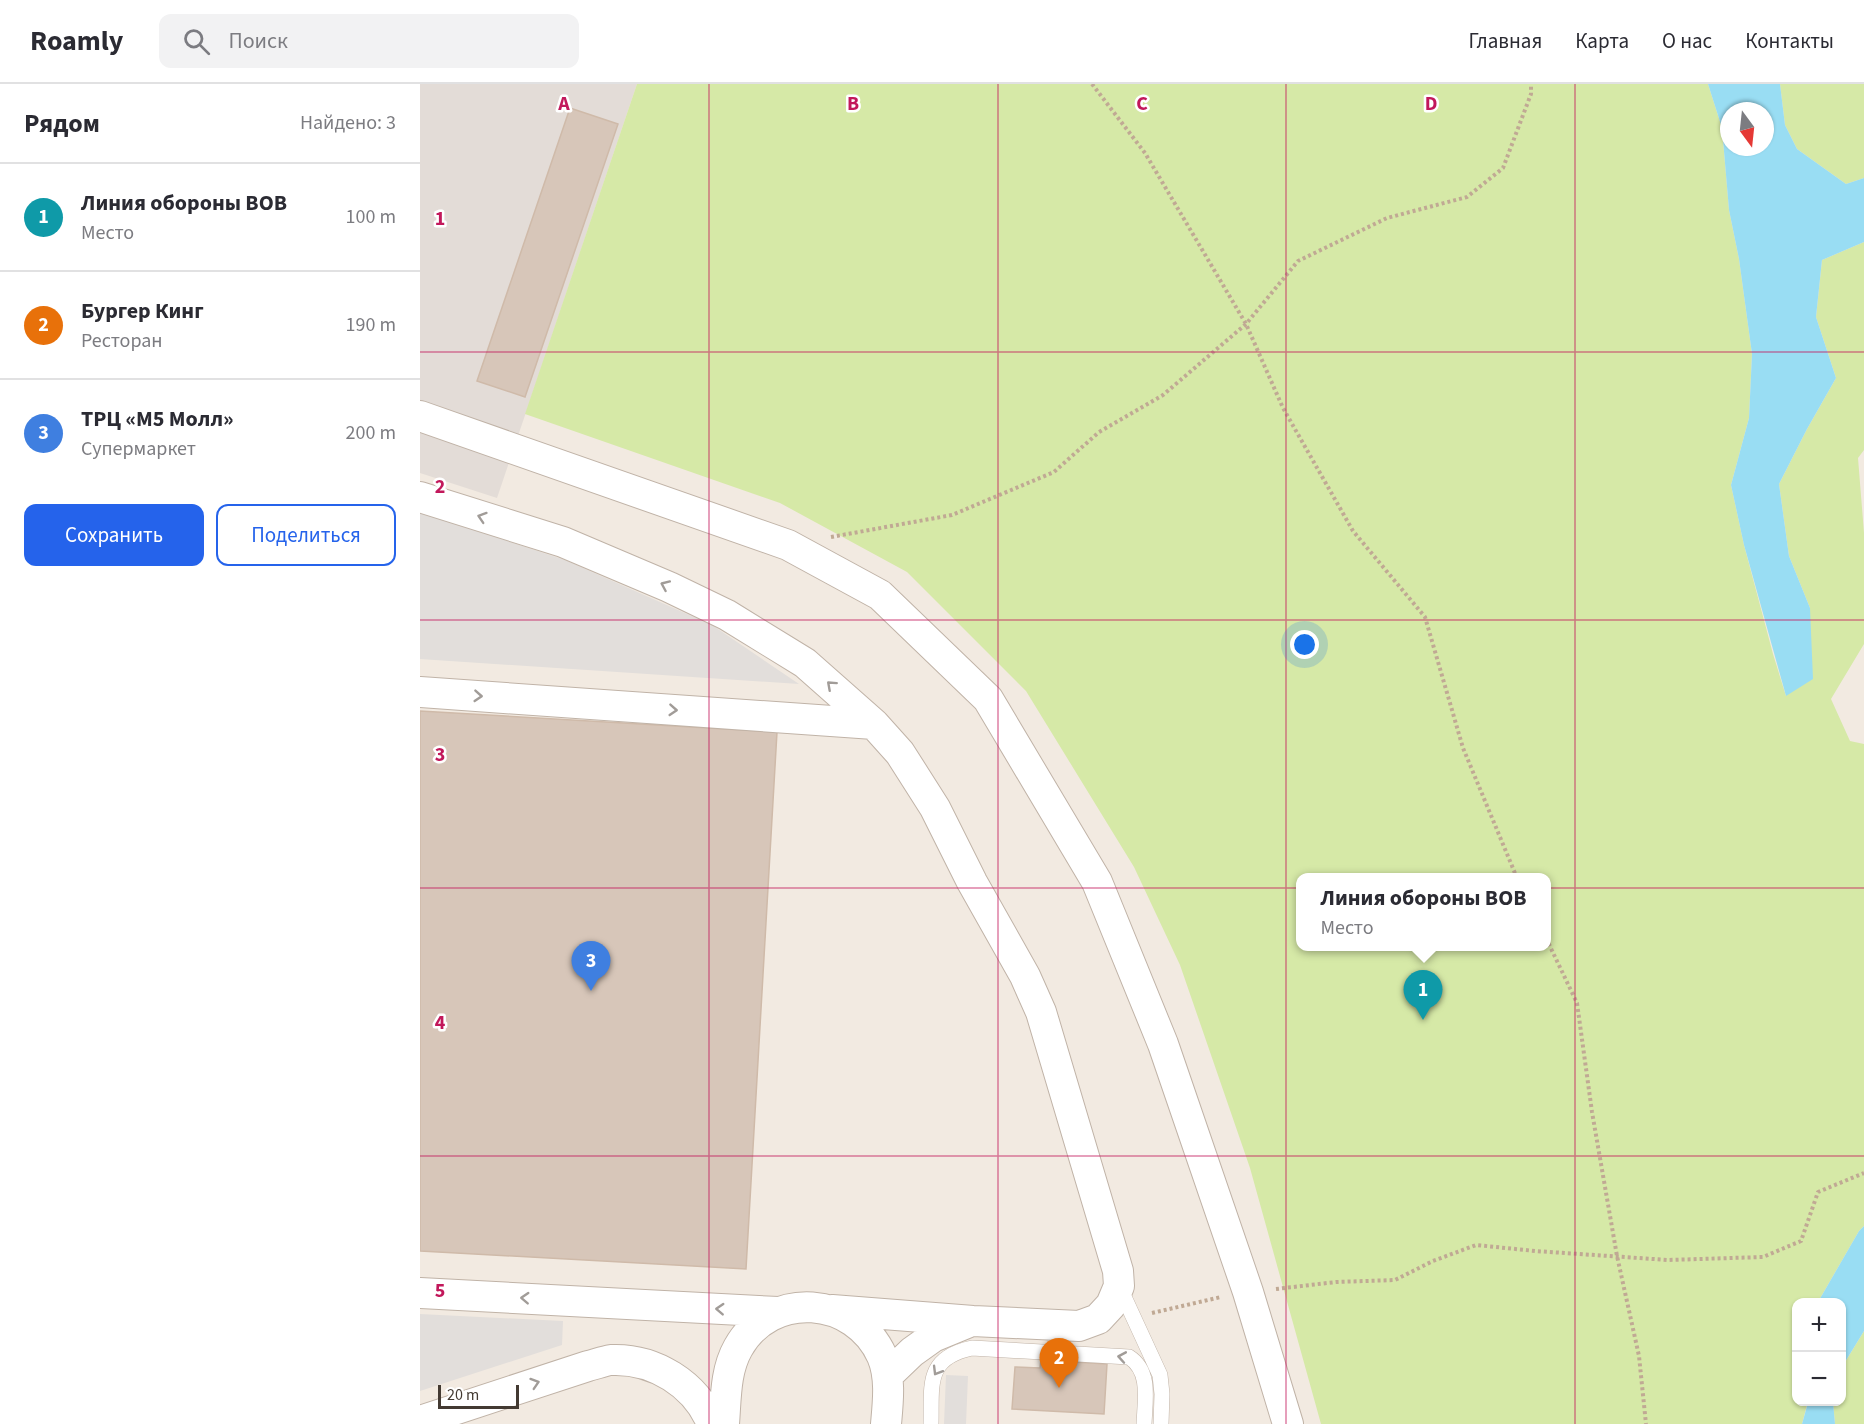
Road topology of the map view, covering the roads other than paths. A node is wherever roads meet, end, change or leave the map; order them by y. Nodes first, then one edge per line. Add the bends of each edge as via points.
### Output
1 (420, 416) edge
2 (420, 497) edge
3 (420, 692) edge
4 (874, 724) junction
5 (1119, 1287) junction
6 (420, 1293) edge
7 (832, 1310) junction
8 (778, 1312) junction
9 (973, 1321) junction
10 (888, 1375) junction
11 (420, 1421) edge
12 (712, 1424) edge
13 (724, 1424) edge
14 (886, 1424) edge
15 (931, 1424) edge
16 (1144, 1424) edge
17 (1161, 1424) edge
18 (1288, 1424) edge

1 - 18 street via 788,545 880,595 988,699 1097,882 1163,1044 1248,1292
4 -> 2 street via 806,663 727,615 563,542
3 -> 4 street
4 - 5 street via 900,753 935,808 1041,1012 1118,1271
5 - 9 street via 1111,1305 1098,1319 1079,1326
5 - 17 lane via 1160,1376
8 -> 6 street
7 - 8 street via 796,1307
7 - 9 street
7 - 10 street via 856,1323 875,1342
8 - 13 street via 748,1332 730,1363
9 - 10 street via 933,1337
10 - 14 street
11 -> 12 street via 610,1360 638,1362 664,1370 688,1388
16 -> 15 lane via 1144,1381 1137,1362 1129,1357 972,1348 946,1357 938,1366 932,1378

